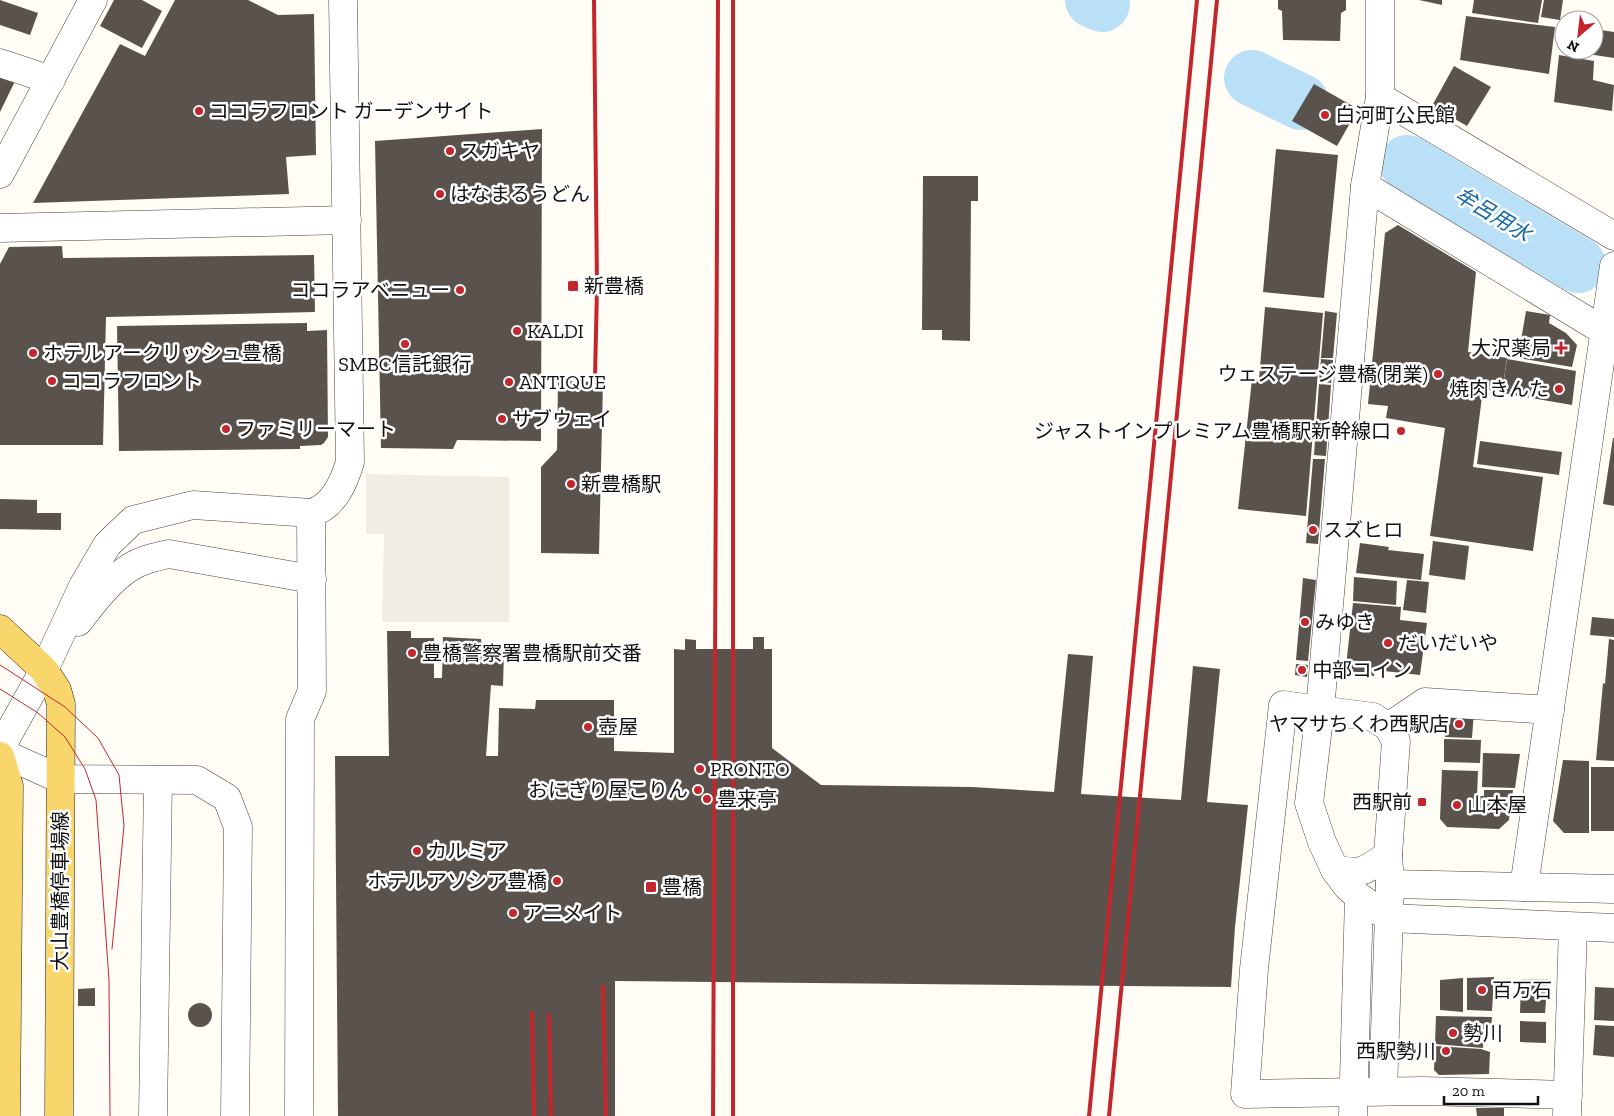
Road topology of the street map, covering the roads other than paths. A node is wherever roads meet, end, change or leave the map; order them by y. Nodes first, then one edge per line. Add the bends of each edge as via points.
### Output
1 (93, 0) edge
2 (343, 0) edge
3 (1380, 0) edge
4 (0, 63) edge
5 (51, 80) junction
6 (1380, 97) junction
7 (0, 174) edge
8 (1365, 186) junction
9 (347, 220) junction
10 (0, 228) edge
11 (1614, 236) edge
12 (1614, 266) edge
13 (1610, 335) edge
14 (311, 513) junction
15 (312, 579) junction
16 (0, 629) edge
17 (44, 670) junction
18 (1320, 710) junction
19 (1550, 710) junction
20 (1388, 727) junction
21 (0, 750) edge
22 (0, 756) edge
23 (60, 779) junction
24 (158, 780) junction
25 (1388, 855) junction
26 (1335, 870) junction
27 (1390, 884) junction
28 (1524, 887) junction
29 (1614, 889) edge
30 (1359, 897) junction
31 (1389, 918) junction
32 (1573, 927) junction
33 (1614, 928) edge
34 (1384, 1091) junction
35 (1353, 1104) edge
36 (1567, 1106) edge
37 (6, 1116) edge
38 (59, 1116) edge
39 (153, 1116) edge
40 (235, 1116) edge
41 (299, 1116) edge

1 - 5 street
2 - 9 street
3 - 6 street
4 - 5 street
5 - 7 street
6 - 8 street
6 - 11 street
8 - 13 street
8 - 18 street
9 - 10 street
9 - 14 street via 350,462 345,479 332,499
12 - 13 street
13 - 19 street
14 - 15 street
14 - 17 street via 193,504 133,520 107,545 83,586
15 - 17 street via 169,554 148,559 128,568 95,598
15 - 41 street via 312,691 300,719
16 - 17 main road, 大山豊橋停車場線
17 - 21 street
17 - 23 main road, 大山豊橋停車場線 via 57,690 61,704
18 - 20 street via 1373,717
18 - 26 street via 1309,803
18 - 35 street via 1283,705 1254,969 1245,1094
19 - 20 street via 1424,702
19 - 28 street
20 - 25 street via 1396,741
21 - 23 street
22 - 37 main road via 9,786
23 - 24 street
23 - 38 main road, 大山豊橋停車場線
24 - 39 street
24 - 40 street via 197,780 227,798 238,827
25 - 26 street via 1364,871
25 - 27 street
26 - 30 street
27 - 28 street
27 - 31 street
28 - 29 street
30 - 31 street
30 - 35 street
31 - 32 street
31 - 34 street
32 - 33 street
32 - 36 street
34 - 35 street
34 - 36 street

